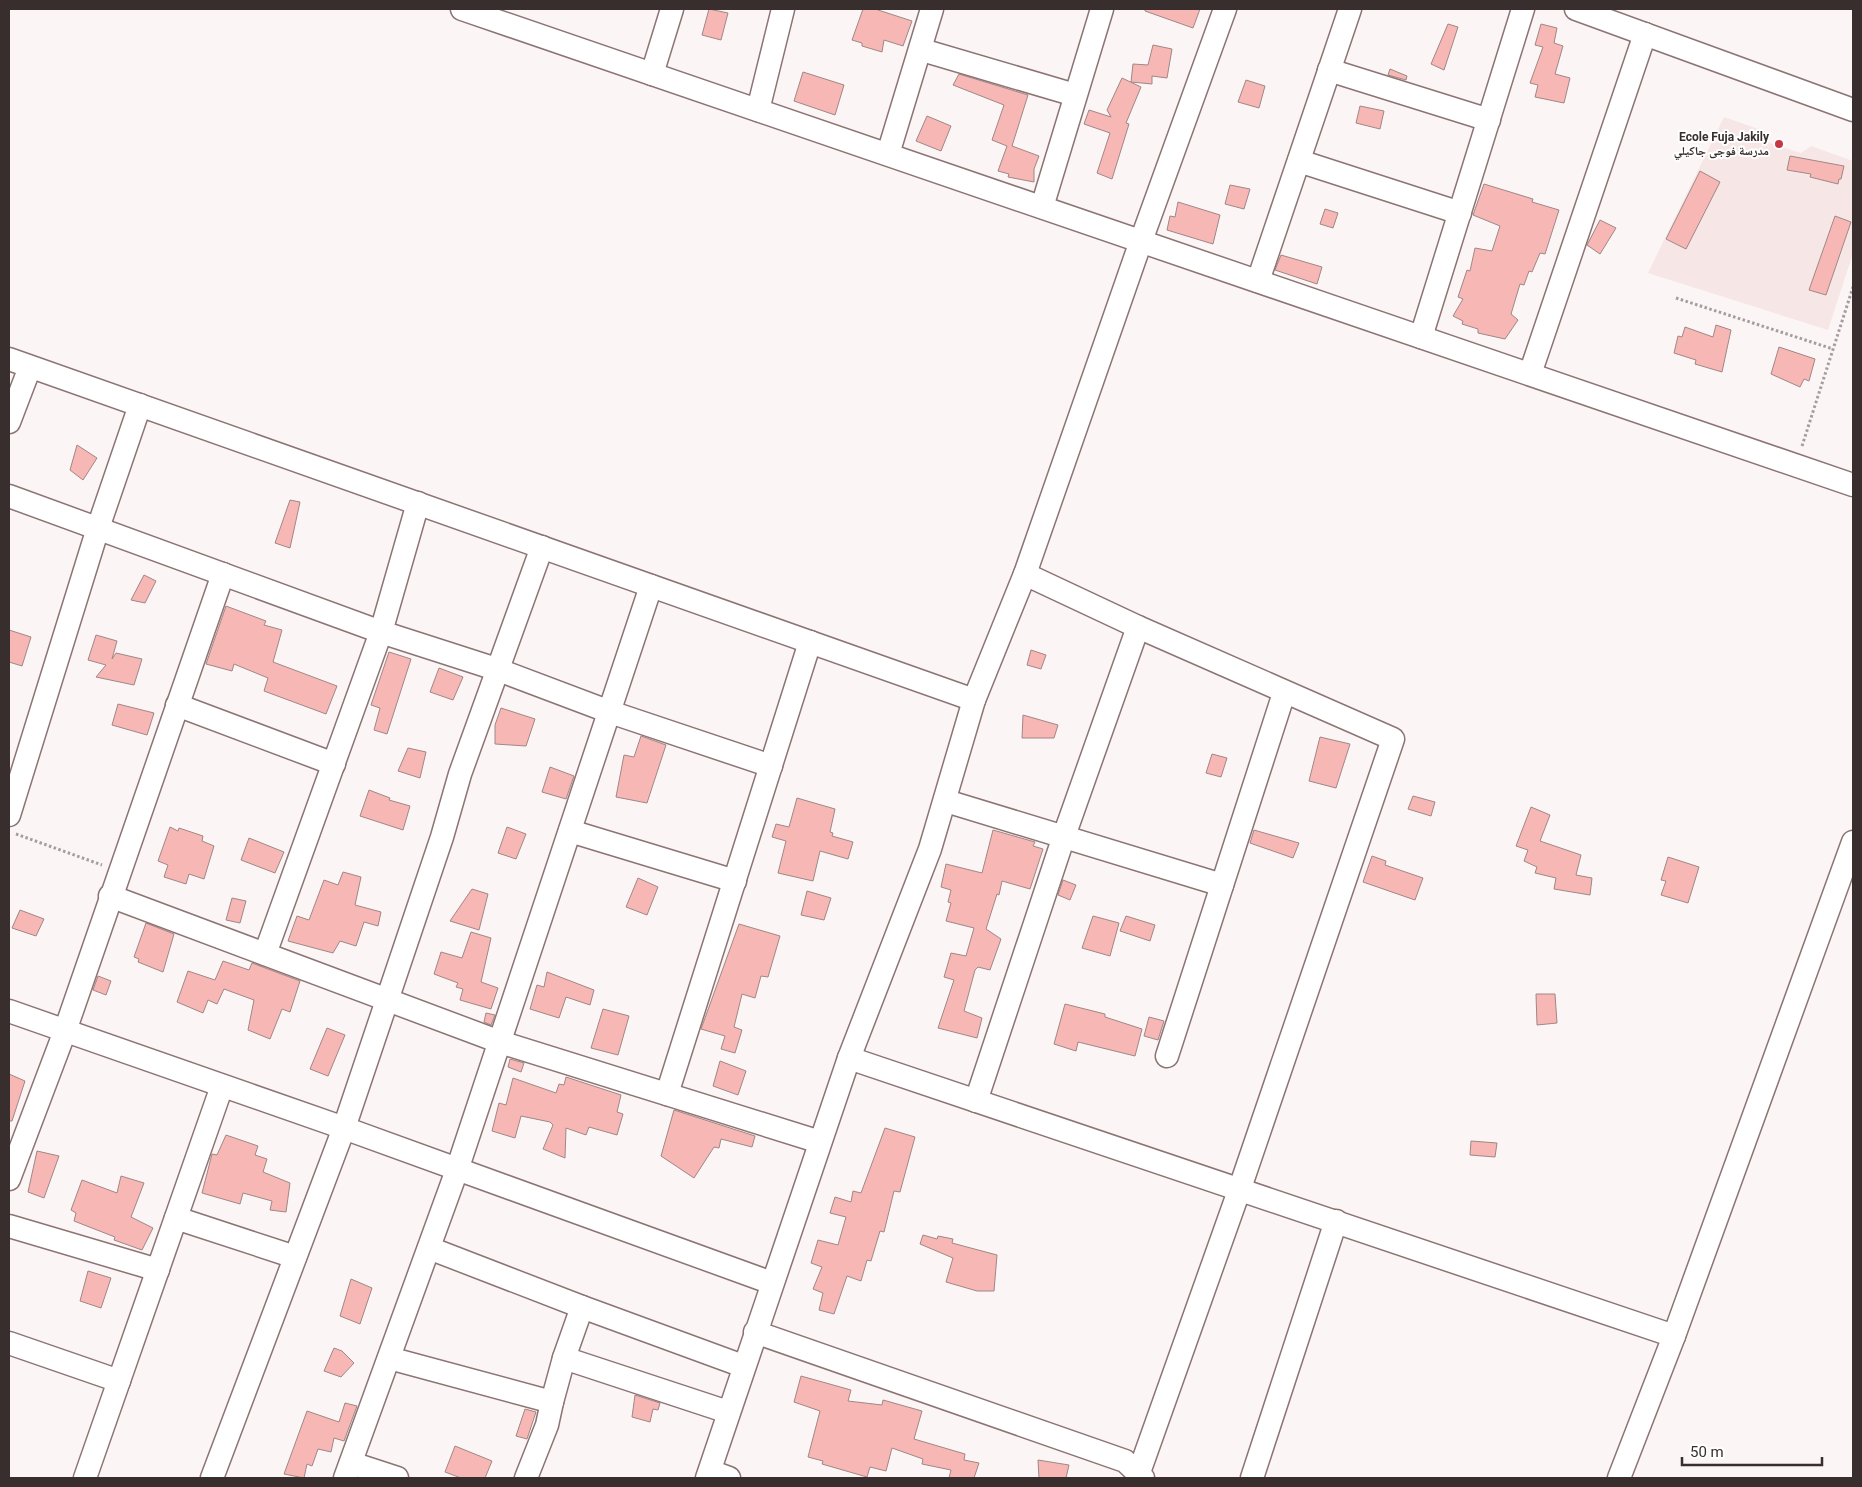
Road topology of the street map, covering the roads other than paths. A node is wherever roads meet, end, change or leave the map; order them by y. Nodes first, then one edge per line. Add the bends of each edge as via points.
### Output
1 (462, 9) edge
2 (672, 9) edge
3 (783, 9) edge
4 (1102, 9) edge
5 (1225, 9) edge
6 (1350, 9) edge
7 (1523, 9) edge
8 (1576, 9) edge
9 (926, 10) edge
10 (500, 15) edge
11 (1645, 34) junction
12 (922, 50) junction
13 (1329, 70) junction
14 (652, 74) junction
15 (1075, 95) junction
16 (758, 110) junction
17 (1853, 110) edge
18 (1488, 120) junction
19 (888, 154) junction
20 (1299, 161) junction
21 (1042, 207) junction
22 (1460, 213) junction
23 (1141, 241) junction
24 (1258, 281) junction
25 (1421, 337) junction
26 (9, 359) edge
27 (30, 367) junction
28 (1530, 374) junction
29 (140, 405) junction
30 (9, 422) edge
31 (1853, 485) edge
32 (9, 496) edge
33 (418, 503) junction
34 (98, 528) junction
35 (542, 547) junction
36 (223, 574) junction
37 (1025, 574) junction
38 (651, 586) junction
39 (1138, 628) junction
40 (381, 632) junction
41 (810, 642) junction
42 (496, 669) junction
43 (1284, 693) junction
44 (974, 700) junction
45 (177, 704) junction
46 (610, 712) junction
47 (334, 764) junction
48 (771, 766) junction
49 (946, 801) junction
50 (9, 815) edge
51 (570, 832) junction
52 (1064, 836) junction
53 (1853, 842) edge
54 (735, 881) junction
55 (1222, 885) junction
56 (110, 896) junction
57 (265, 954) junction
58 (387, 1000) junction
59 (9, 1011) edge
60 (65, 1031) junction
61 (500, 1042) junction
62 (1167, 1056) dead end
63 (849, 1058) junction
64 (222, 1086) junction
65 (667, 1094) junction
66 (976, 1101) junction
67 (344, 1128) junction
68 (820, 1142) junction
69 (10, 1170) edge
70 (457, 1170) junction
71 (1240, 1188) junction
72 (176, 1218) junction
73 (1336, 1221) junction
74 (9, 1226) edge
75 (429, 1248) junction
76 (295, 1257) junction
77 (158, 1270) junction
78 (772, 1283) junction
79 (582, 1307) junction
80 (755, 1332) junction
81 (1674, 1336) junction
82 (9, 1343) edge
83 (389, 1358) junction
84 (564, 1358) junction
85 (743, 1366) junction
86 (119, 1381) junction
87 (552, 1402) junction
88 (728, 1412) junction
89 (348, 1471) edge
90 (715, 1476) edge
91 (1139, 1477) edge
92 (85, 1478) edge
93 (212, 1478) edge
94 (397, 1478) edge
95 (526, 1478) edge
96 (1252, 1478) edge
97 (1619, 1478) edge

1 - 10 street
2 - 14 street
3 - 16 street
4 - 15 street
5 - 23 street
6 - 13 street
7 - 18 street
8 - 11 street
9 - 12 street
10 - 14 street
11 - 17 street
11 - 28 street
12 - 15 street
12 - 19 street
13 - 18 street
13 - 20 street
14 - 16 street
15 - 21 street
16 - 19 street
18 - 22 street
19 - 21 street
20 - 22 street
20 - 24 street
21 - 23 street
22 - 25 street
23 - 24 street
23 - 37 street
24 - 25 street
25 - 28 street
26 - 27 street
27 - 29 street
27 - 30 street
28 - 31 street
29 - 33 street
29 - 34 street
32 - 34 street
33 - 35 street
33 - 40 street
34 - 36 street
34 - 50 street
35 - 38 street
35 - 42 street
36 - 40 street
36 - 45 street
37 - 39 street
37 - 44 street
38 - 41 street
38 - 46 street
39 - 43 street
39 - 52 street
40 - 42 street
40 - 47 street
41 - 44 street
41 - 48 street
42 - 46 street
42 - 58 street
43 - 55 street
43 - 71 street via 1394,739
44 - 49 street
45 - 47 street
45 - 56 street
46 - 48 street
46 - 51 street
47 - 57 street
48 - 54 street
49 - 52 street
49 - 63 street
51 - 54 street
51 - 61 street
52 - 55 street
52 - 66 street
53 - 81 street
54 - 65 street
55 - 62 street
56 - 57 street
56 - 60 street
57 - 58 street
58 - 61 street
58 - 67 street
59 - 60 street
60 - 64 street
60 - 69 street
61 - 65 street
61 - 70 street
63 - 66 street
63 - 68 street
64 - 67 street
64 - 72 street
65 - 68 street
66 - 71 street
67 - 70 street
67 - 76 street
68 - 78 street
70 - 75 street
70 - 78 street
71 - 73 street
71 - 91 street
72 - 76 street
72 - 77 street
73 - 81 street
73 - 96 street
74 - 77 street
75 - 79 street
75 - 83 street
76 - 93 street
77 - 86 street
78 - 80 street
79 - 84 street
79 - 85 street
80 - 85 street
80 - 91 street via 1126,1461
81 - 97 street
82 - 86 street
83 - 87 street
83 - 89 street
84 - 87 street
84 - 88 street
85 - 88 street
86 - 92 street
87 - 95 street via 547,1425
88 - 90 street
89 - 94 street

